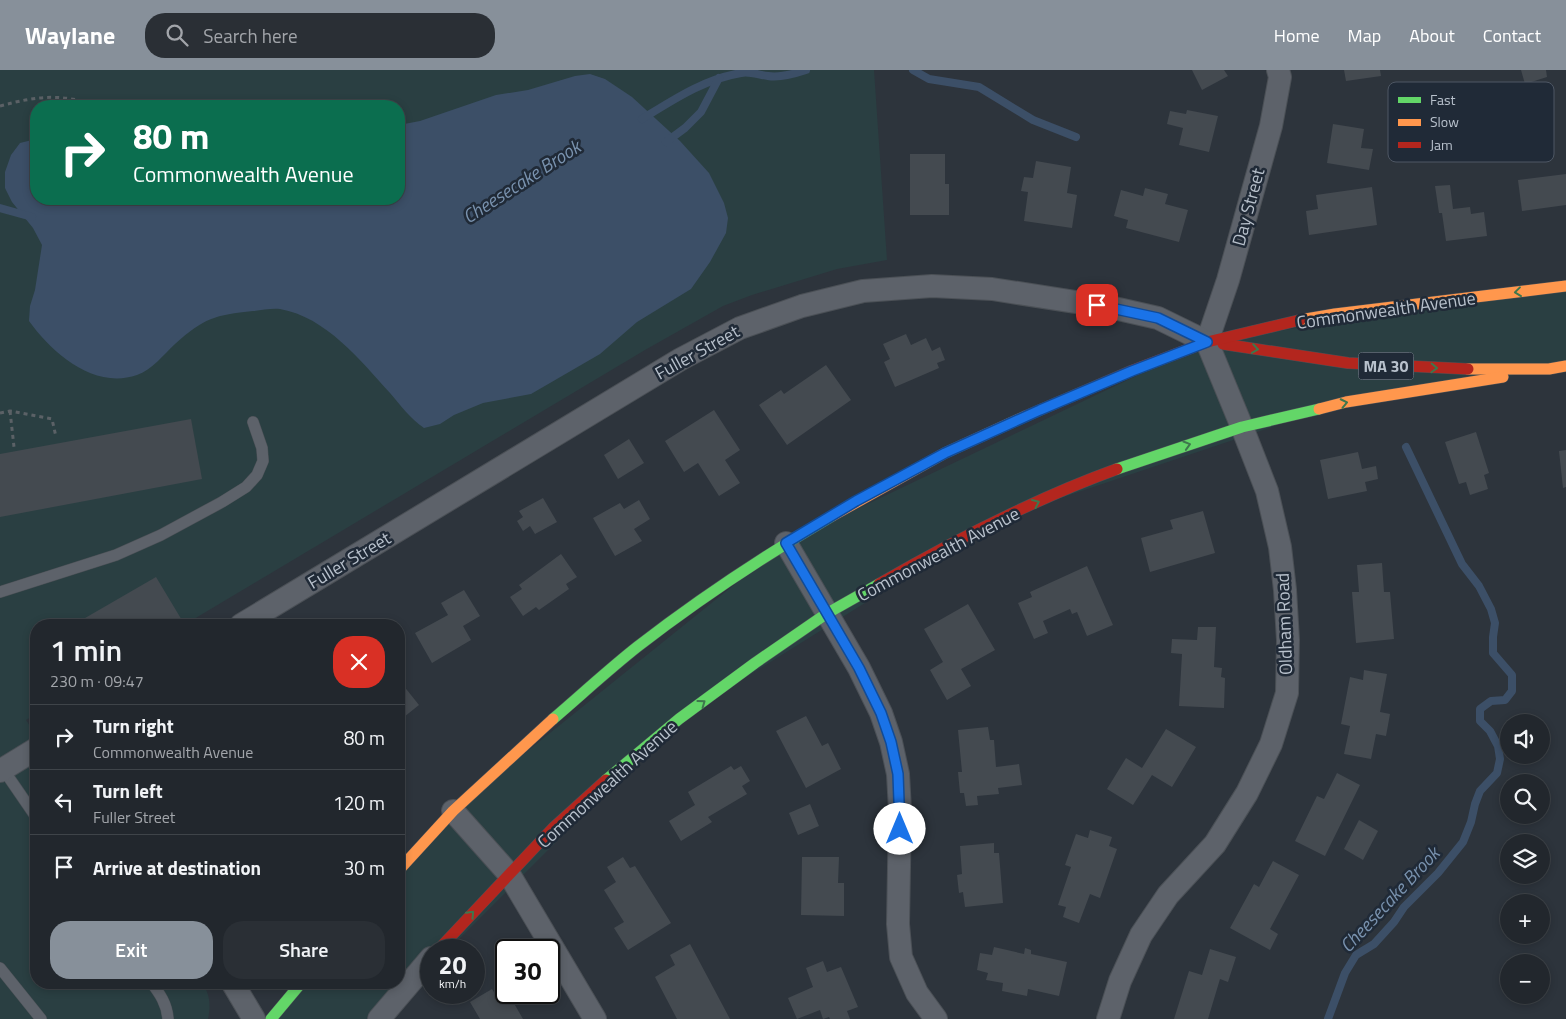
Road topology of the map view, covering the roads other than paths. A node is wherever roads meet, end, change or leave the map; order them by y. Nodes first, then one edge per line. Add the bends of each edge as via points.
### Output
1 (1278, 70) edge
2 (1566, 286) edge
3 (1207, 342) junction
4 (1566, 366) edge
5 (1549, 369) junction
6 (254, 422) dead end
7 (1242, 427) junction
8 (786, 543) junction
9 (0, 592) edge
10 (826, 614) junction
11 (252, 619) edge
12 (30, 753) edge
13 (2, 770) edge
14 (30, 809) edge
15 (453, 811) junction
16 (405, 863) edge
17 (508, 874) junction
18 (448, 939) edge
19 (0, 968) edge
20 (420, 971) edge
21 (156, 989) edge
22 (236, 989) edge
23 (296, 989) edge
24 (41, 1019) edge
25 (168, 1019) edge
26 (254, 1019) edge
27 (271, 1019) edge
28 (380, 1019) edge
29 (595, 1019) edge
30 (936, 1019) edge
31 (1108, 1019) edge

1 - 3 street, Day Street via 1280,77 1271,126 1228,280
2 -> 3 main road, Commonwealth Avenue / MA 30 via 1335,314
3 -> 5 main road, Commonwealth Avenue / MA 30 via 1348,363
3 - 7 street, Oldham Road
3 - 8 main road, Commonwealth Avenue / MA 30 via 1123,374 945,453
3 - 11 street, Fuller Street via 1158,318 992,289 932,286 863,291 802,306 740,328 681,359
4 - 5 main road, Commonwealth Avenue / MA 30
7 -> 5 main road, Commonwealth Avenue via 1346,402
6 - 9 lane via 263,461 257,475 246,487 161,535 116,555
10 -> 7 main road, Commonwealth Avenue via 1001,518 1087,480
7 - 31 street, Oldham Road via 1266,491 1280,546 1288,640 1286,693 1271,744 1247,794 1215,844 1168,895 1141,934 1120,981
8 - 10 street
8 - 15 main road, Commonwealth Avenue / MA 30 via 636,648
17 -> 10 main road, Commonwealth Avenue via 553,828 664,732
10 - 30 street via 859,668 891,742 900,801 898,924 901,957 917,993
12 - 13 street
13 - 14 lane
15 - 16 main road, Commonwealth Avenue / MA 30
15 - 17 street
18 -> 17 main road, Commonwealth Avenue
17 - 29 street
19 - 24 lane
20 - 28 street
21 - 25 lane via 168,1011
22 - 26 street
23 - 27 main road

